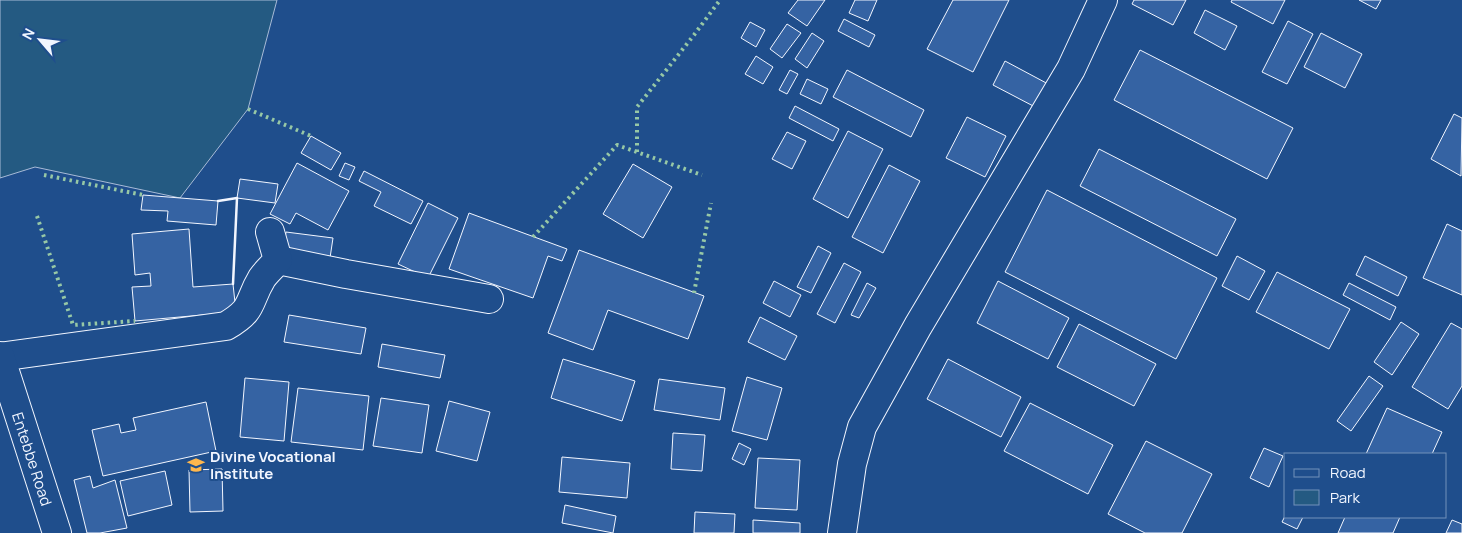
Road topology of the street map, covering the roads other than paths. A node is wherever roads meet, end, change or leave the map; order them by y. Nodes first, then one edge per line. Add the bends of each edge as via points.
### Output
1 (1103, 0) edge
2 (270, 232) dead end
3 (278, 260) junction
4 (489, 299) dead end
5 (0, 356) edge
6 (57, 533) edge
7 (842, 533) edge

1 - 7 street via 1071,69 918,326 862,427 852,464
2 - 3 street
3 - 4 street
3 - 5 street via 262,277 250,306 240,318 226,326
5 - 6 street, Entebbe Road

